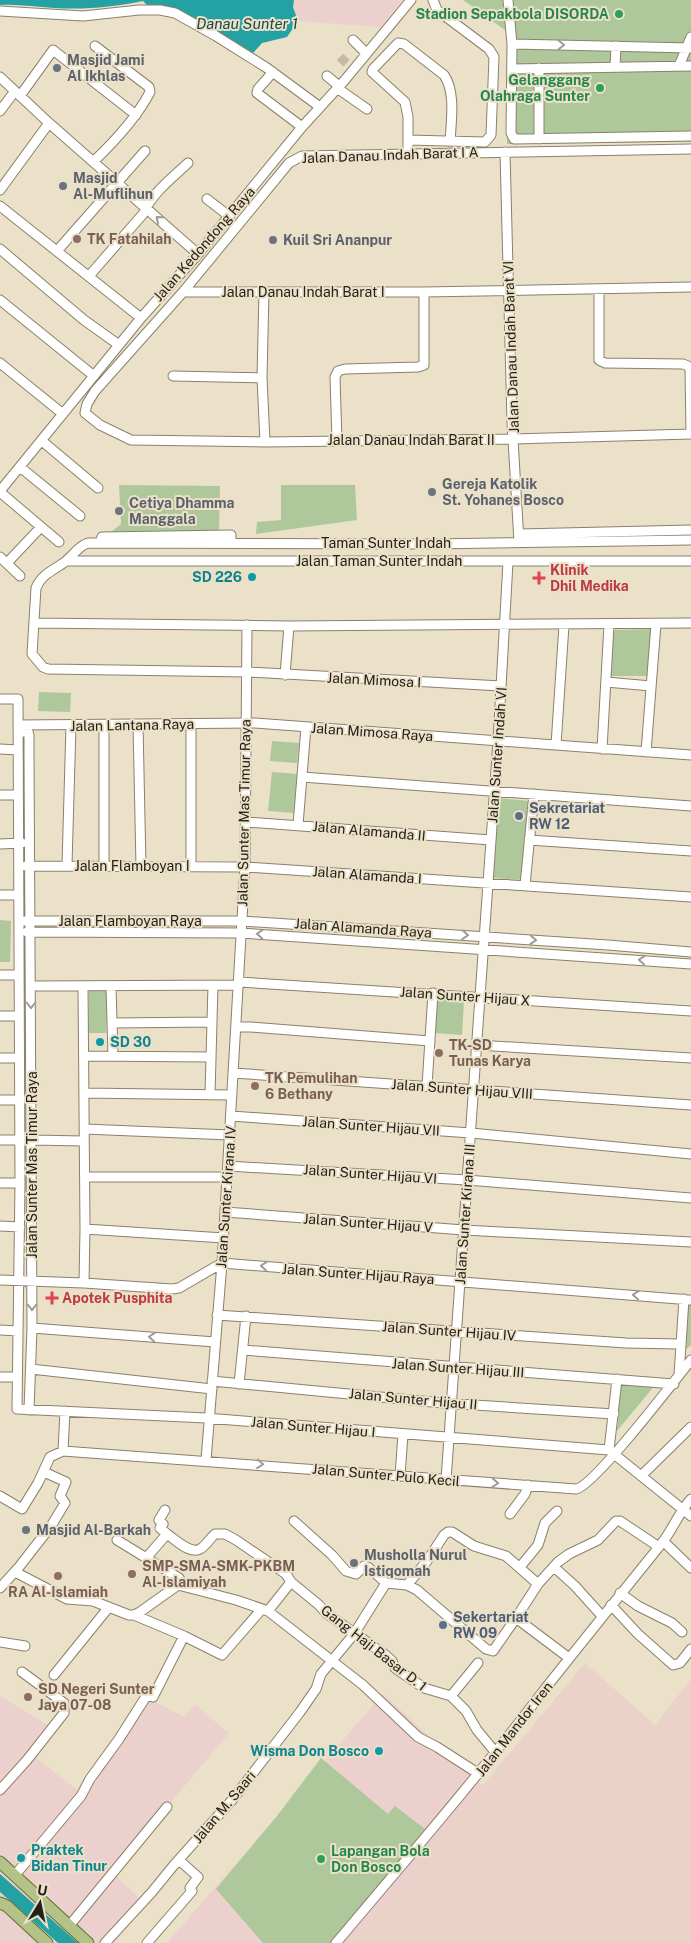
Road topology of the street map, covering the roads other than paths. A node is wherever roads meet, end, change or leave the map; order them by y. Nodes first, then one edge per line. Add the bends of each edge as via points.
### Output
1 (411, 0) edge
2 (433, 0) edge
3 (508, 0) edge
4 (0, 11) edge
5 (691, 37) edge
6 (353, 40) dead end
7 (512, 44) junction
8 (95, 46) dead end
9 (616, 46) junction
10 (689, 48) edge
11 (366, 53) junction
12 (679, 66) junction
13 (691, 66) edge
14 (615, 67) junction
15 (539, 68) junction
16 (512, 69) junction
17 (270, 70) junction
18 (0, 76) edge
19 (327, 76) dead end
20 (338, 87) junction
21 (17, 94) junction
22 (320, 107) junction
23 (367, 109) dead end
24 (0, 110) edge
25 (136, 115) junction
26 (49, 123) junction
27 (302, 127) junction
28 (691, 136) edge
29 (606, 138) junction
30 (539, 139) junction
31 (408, 140) junction
32 (450, 142) junction
33 (691, 149) edge
34 (606, 150) junction
35 (145, 152) dead end
36 (505, 152) junction
37 (408, 154) junction
38 (94, 161) junction
39 (188, 164) dead end
40 (3, 179) edge
41 (118, 184) junction
42 (0, 190) edge
43 (207, 199) dead end
44 (0, 206) edge
45 (145, 207) junction
46 (229, 216) junction
47 (0, 249) edge
48 (57, 251) junction
49 (198, 254) junction
50 (88, 276) junction
51 (691, 287) edge
52 (599, 289) junction
53 (509, 290) junction
54 (183, 292) junction
55 (264, 292) junction
56 (424, 292) junction
57 (0, 300) edge
58 (141, 318) junction
59 (119, 345) junction
60 (0, 363) edge
61 (94, 376) junction
62 (173, 376) dead end
63 (262, 378) junction
64 (63, 414) junction
65 (691, 434) edge
66 (131, 440) joint
67 (513, 440) junction
68 (42, 441) junction
69 (336, 441) junction
70 (265, 442) junction
71 (20, 467) junction
72 (98, 488) dead end
73 (0, 492) edge
74 (80, 516) dead end
75 (41, 527) junction
76 (691, 530) edge
77 (519, 538) junction
78 (691, 540) edge
79 (59, 542) dead end
80 (0, 557) edge
81 (67, 561) junction
82 (691, 561) edge
83 (508, 562) junction
84 (7, 563) junction
85 (20, 576) dead end
86 (34, 623) junction
87 (691, 623) edge
88 (656, 624) junction
89 (247, 625) junction
90 (505, 625) junction
91 (564, 625) junction
92 (609, 625) junction
93 (289, 626) junction
94 (248, 672) junction
95 (285, 675) junction
96 (606, 682) junction
97 (501, 686) junction
98 (651, 686) junction
99 (0, 698) edge
100 (246, 723) junction
101 (191, 724) junction
102 (104, 725) junction
103 (138, 725) junction
104 (71, 726) junction
105 (306, 727) junction
106 (18, 728) junction
107 (498, 741) junction
108 (556, 745) junction
109 (0, 749) edge
110 (602, 749) junction
111 (18, 750) junction
112 (646, 752) junction
113 (691, 755) edge
114 (302, 777) junction
115 (495, 791) junction
116 (534, 794) junction
117 (0, 795) edge
118 (18, 795) junction
119 (691, 806) edge
120 (246, 822) junction
121 (298, 825) junction
122 (491, 840) junction
123 (529, 840) junction
124 (30, 843) junction
125 (0, 844) edge
126 (18, 844) junction
127 (691, 852) edge
128 (67, 865) junction
129 (104, 865) junction
130 (18, 866) junction
131 (30, 866) junction
132 (141, 866) junction
133 (191, 866) junction
134 (245, 866) junction
135 (488, 883) junction
136 (525, 885) junction
137 (0, 895) edge
138 (18, 895) junction
139 (691, 898) edge
140 (241, 920) junction
141 (31, 921) junction
142 (18, 922) junction
143 (31, 932) junction
144 (19, 933) junction
145 (241, 933) junction
146 (484, 936) junction
147 (484, 949) junction
148 (691, 952) edge
149 (691, 964) edge
150 (0, 975) edge
151 (19, 975) junction
152 (238, 984) junction
153 (214, 985) junction
154 (31, 986) junction
155 (84, 986) junction
156 (111, 986) junction
157 (433, 994) junction
158 (480, 997) junction
159 (691, 1011) edge
160 (0, 1016) edge
161 (18, 1016) junction
162 (212, 1022) junction
163 (112, 1023) junction
164 (236, 1027) junction
165 (430, 1041) junction
166 (477, 1044) junction
167 (84, 1056) junction
168 (113, 1056) junction
169 (211, 1057) junction
170 (0, 1058) edge
171 (19, 1058) junction
172 (691, 1058) edge
173 (233, 1073) junction
174 (427, 1086) junction
175 (474, 1090) junction
176 (84, 1093) junction
177 (210, 1094) junction
178 (232, 1095) junction
179 (0, 1100) edge
180 (20, 1100) junction
181 (691, 1105) edge
182 (231, 1116) junction
183 (84, 1129) junction
184 (471, 1133) junction
185 (230, 1135) junction
186 (0, 1140) edge
187 (20, 1140) junction
188 (32, 1140) junction
189 (84, 1141) junction
190 (691, 1154) edge
191 (228, 1166) junction
192 (85, 1177) junction
193 (227, 1177) junction
194 (467, 1180) junction
195 (0, 1183) edge
196 (20, 1183) junction
197 (691, 1198) edge
198 (225, 1212) junction
199 (0, 1226) edge
200 (20, 1227) junction
201 (85, 1229) junction
202 (464, 1230) junction
203 (224, 1238) junction
204 (691, 1242) edge
205 (226, 1263) junction
206 (0, 1280) edge
207 (19, 1280) junction
208 (32, 1280) junction
209 (460, 1282) junction
210 (84, 1283) junction
211 (688, 1299) edge
212 (217, 1315) junction
213 (246, 1316) junction
214 (32, 1328) junction
215 (0, 1330) edge
216 (18, 1331) junction
217 (456, 1332) junction
218 (215, 1342) junction
219 (681, 1344) junction
220 (243, 1350) junction
221 (691, 1360) edge
222 (454, 1368) junction
223 (31, 1369) junction
224 (0, 1377) edge
225 (17, 1377) junction
226 (618, 1379) junction
227 (676, 1380) junction
228 (239, 1384) junction
229 (212, 1385) junction
230 (452, 1404) junction
231 (17, 1409) joint
232 (29, 1410) junction
233 (64, 1411) junction
234 (614, 1414) junction
235 (209, 1419) junction
236 (691, 1427) edge
237 (403, 1434) junction
238 (449, 1438) junction
239 (63, 1451) junction
240 (611, 1452) junction
241 (206, 1460) junction
242 (44, 1472) junction
243 (400, 1476) junction
244 (640, 1476) junction
245 (446, 1480) junction
246 (528, 1485) junction
247 (0, 1496) edge
248 (691, 1499) edge
249 (682, 1509) junction
250 (165, 1510) dead end
251 (557, 1511) dead end
252 (510, 1514) dead end
253 (691, 1516) edge
254 (294, 1521) dead end
255 (167, 1534) junction
256 (117, 1540) dead end
257 (661, 1544) junction
258 (147, 1557) junction
259 (520, 1567) junction
260 (554, 1567) junction
261 (691, 1568) edge
262 (15, 1572) junction
263 (291, 1582) junction
264 (386, 1583) junction
265 (538, 1584) junction
266 (1, 1585) edge
267 (178, 1585) junction
268 (407, 1586) junction
269 (620, 1593) junction
270 (611, 1604) junction
271 (109, 1607) junction
272 (265, 1610) junction
273 (134, 1615) junction
274 (602, 1616) junction
275 (516, 1618) junction
276 (682, 1632) dead end
277 (354, 1634) junction
278 (184, 1636) junction
279 (0, 1642) edge
280 (25, 1646) dead end
281 (691, 1649) edge
282 (569, 1658) junction
283 (331, 1661) junction
284 (478, 1663) dead end
285 (22, 1672) dead end
286 (54, 1675) dead end
287 (451, 1696) junction
288 (496, 1753) junction
289 (479, 1774) junction
290 (0, 1790) edge
291 (167, 1807) dead end
292 (179, 1860) junction
293 (0, 1862) edge
294 (15, 1875) junction
295 (0, 1903) edge
296 (69, 1926) junction
297 (47, 1943) edge
298 (88, 1943) edge
299 (105, 1943) edge
300 (147, 1943) edge
301 (336, 1943) edge

1 - 11 street, Jalan Kedondong Raya
2 - 32 street via 437,10 489,49 494,57 490,138 485,142
3 - 7 street
4 - 17 street via 83,16 139,10 175,13
5 - 10 street
6 - 11 street
7 -> 9 street
7 - 16 street
8 - 25 street via 150,89
9 - 10 street
9 - 14 street
10 - 12 street
11 - 20 street, Jalan Kedondong Raya
12 - 13 street
12 - 14 street
14 - 15 street
15 - 16 street
15 - 30 street
16 - 30 street via 512,136 515,139
17 - 22 street
17 - 27 street via 257,93
18 - 21 street
19 - 20 street
20 - 22 street, Jalan Kedondong Raya
20 - 23 street
21 - 24 street
21 - 25 street via 53,50
21 - 26 street
22 - 27 street, Jalan Kedondong Raya
25 - 38 street
26 - 38 street
26 - 40 street
27 - 46 street, Jalan Kedondong Raya
28 - 29 street
29 - 30 street
29 - 34 street
31 - 32 street
31 - 32 street via 405,102 372,72 400,42 447,80 452,114
31 - 37 street
33 - 34 street, Jalan Danau Indah Barat I A
34 - 36 street, Jalan Danau Indah Barat I A
35 - 41 street
36 - 37 street, Jalan Danau Indah Barat I A
36 - 53 street, Jalan Danau Indah Barat VI
37 - 54 street, Jalan Danau Indah Barat I A via 302,156 294,159
38 - 41 street
39 - 45 street
40 - 42 street
41 - 45 street
41 - 48 street
43 - 46 street
44 - 48 street
49 -> 45 street
45 - 50 street via 143,214
46 - 49 street, Jalan Kedondong Raya
47 - 59 street via 84,320
48 - 50 street
49 - 58 street, Jalan Kedondong Raya
50 - 58 street
51 - 52 street, Jalan Danau Indah Barat I
52 - 53 street, Jalan Danau Indah Barat I
52 - 65 street via 599,360 605,363 686,364 690,370
53 - 56 street, Jalan Danau Indah Barat I
53 - 67 street, Jalan Danau Indah Barat VI
54 - 55 street, Jalan Danau Indah Barat I
54 - 66 street, Jalan Danau Indah Barat I A via 85,408 86,415 94,421
55 - 56 street, Jalan Danau Indah Barat I
55 - 63 street
56 - 69 street via 424,365 418,368 338,371 335,377
57 - 61 street
58 - 59 street, Jalan Kedondong Raya
59 - 61 street, Jalan Kedondong Raya
60 - 64 street
61 - 64 street, Jalan Kedondong Raya
62 - 63 street
63 - 70 street
64 - 68 street, Jalan Kedondong Raya
65 - 67 street, Jalan Danau Indah Barat II
66 - 70 street, Jalan Danau Indah Barat II
67 - 69 street, Jalan Danau Indah Barat II
67 - 77 street, Jalan Danau Indah Barat VI
68 - 71 street, Jalan Kedondong Raya
68 - 72 street
69 - 70 street, Jalan Danau Indah Barat II
71 - 73 street, Jalan Kedondong Raya
71 - 74 street
73 - 75 street
75 - 79 street
75 - 84 street
76 - 77 street
77 - 78 street, Taman Sunter Indah
77 - 81 street, Taman Sunter Indah via 100,543 82,545
80 - 84 street
81 - 83 street, Jalan Taman Sunter Indah
81 - 86 street via 41,578
82 - 83 street, Jalan Taman Sunter Indah
83 - 90 street, Jalan Sunter Indah VI
84 - 85 street
86 - 89 street
86 - 94 street, Jalan Mimosa I via 32,654 48,669
87 - 88 street
88 - 92 street
88 - 98 street
89 - 93 street
89 - 94 street, Jalan Sunter Mas Timur Raya
90 - 91 street
90 - 93 street
90 - 97 street, Jalan Sunter Indah VI
91 - 92 street
91 - 108 street
92 - 96 street
93 - 95 street
94 - 95 street, Jalan Mimosa I
94 - 100 street, Jalan Sunter Mas Timur Raya
95 - 97 street, Jalan Mimosa I
96 - 98 street
96 - 110 street
97 - 107 street, Jalan Sunter Indah VI
98 - 112 street
99 - 106 street, Jalan Sunter Mas Timur Raya via 18,699
100 - 101 street, Jalan Lantana Raya
100 - 105 street, Jalan Mimosa Raya
100 - 120 street, Jalan Sunter Mas Timur Raya
101 - 103 street, Jalan Lantana Raya
101 - 133 street
102 - 103 street, Jalan Lantana Raya
102 - 104 street, Jalan Lantana Raya
102 - 129 street
103 - 132 street
104 - 106 street, Jalan Lantana Raya
104 - 128 street
105 - 107 street, Jalan Mimosa Raya
105 - 114 street
106 - 111 street, Jalan Sunter Mas Timur Raya
106 - 124 street, Jalan Sunter Mas Timur Raya via 29,735
107 - 108 street, Jalan Mimosa Raya
107 - 115 street, Jalan Sunter Indah VI
108 - 110 street, Jalan Mimosa Raya
109 - 111 street
110 - 112 street, Jalan Mimosa Raya
111 - 118 street, Jalan Sunter Mas Timur Raya
112 - 113 street, Jalan Mimosa Raya
114 - 115 street
114 - 121 street
115 - 116 street
115 - 122 street, Jalan Sunter Indah VI
116 - 119 street
116 - 123 street
117 - 118 street
118 - 126 street, Jalan Sunter Mas Timur Raya
120 - 121 street, Jalan Alamanda II
120 - 134 street, Jalan Sunter Mas Timur Raya
121 - 122 street, Jalan Alamanda II
122 - 135 street, Jalan Sunter Indah VI
123 - 127 street
123 - 136 street
124 - 126 street
124 - 131 street, Jalan Sunter Mas Timur Raya
125 - 126 street
126 - 130 street, Jalan Sunter Mas Timur Raya
128 - 129 street, Jalan Flamboyan I
128 - 131 street, Jalan Flamboyan I
129 - 132 street, Jalan Flamboyan I
130 - 131 street, Jalan Flamboyan I
130 - 138 street, Jalan Sunter Mas Timur Raya
131 - 141 street, Jalan Sunter Mas Timur Raya
132 - 133 street, Jalan Flamboyan I
133 - 134 street, Jalan Flamboyan I
134 - 135 street, Jalan Alamanda I
134 - 140 street, Jalan Sunter Mas Timur Raya
135 - 136 street, Jalan Alamanda I
135 - 146 street, Jalan Sunter Indah VI
136 - 139 street, Jalan Alamanda I
137 - 138 street
138 - 142 street, Jalan Sunter Mas Timur Raya
140 - 141 street, Jalan Flamboyan Raya
140 - 145 street, Jalan Sunter Mas Timur Raya
140 -> 146 street, Jalan Alamanda Raya
141 - 142 street, Jalan Flamboyan Raya
141 - 143 street, Jalan Sunter Mas Timur Raya
142 - 144 street, Jalan Sunter Mas Timur Raya
143 - 144 street, Jalan Flamboyan Raya
143 - 145 street, Jalan Flamboyan Raya
143 - 154 street, Jalan Sunter Mas Timur Raya
144 - 151 street, Jalan Sunter Mas Timur Raya
147 -> 145 street, Jalan Alamanda Raya
145 - 152 street, Jalan Sunter Kirana IV
146 - 147 street, Jalan Sunter Indah VI
146 -> 148 street, Jalan Alamanda Raya
149 -> 147 street, Jalan Alamanda Raya
147 - 158 street, Jalan Sunter Kirana III
150 - 151 street
151 - 161 street, Jalan Sunter Mas Timur Raya
152 - 153 street, Jalan Sunter Hijau X
152 - 157 street, Jalan Sunter Hijau X
152 - 164 street, Jalan Sunter Kirana IV
153 - 156 street, Jalan Sunter Hijau X
153 - 162 street
154 - 155 street, Jalan Sunter Hijau X
154 -> 188 street, Jalan Sunter Mas Timur Raya
155 - 156 street, Jalan Sunter Hijau X
155 - 167 street
156 - 163 street
157 - 158 street, Jalan Sunter Hijau X
157 - 165 street
158 - 159 street, Jalan Sunter Hijau X
158 - 166 street, Jalan Sunter Kirana III
160 - 161 street
161 - 171 street, Jalan Sunter Mas Timur Raya
162 - 163 street
162 - 169 street
163 - 168 street
164 - 165 street
164 - 173 street, Jalan Sunter Kirana IV
165 - 174 street
166 - 172 street
166 - 175 street, Jalan Sunter Kirana III
167 - 168 street
167 - 176 street
168 - 169 street
169 - 177 street
170 - 171 street
171 - 180 street, Jalan Sunter Mas Timur Raya
173 - 174 street, Jalan Sunter Hijau VIII
173 - 178 street, Jalan Sunter Kirana IV
174 - 175 street, Jalan Sunter Hijau VIII
175 - 181 street, Jalan Sunter Hijau VIII
175 - 184 street, Jalan Sunter Kirana III
176 - 177 street
176 - 183 street
177 - 178 street
178 - 182 street, Jalan Sunter Kirana IV
179 - 180 street
180 - 187 street, Jalan Sunter Mas Timur Raya
182 - 184 street, Jalan Sunter Hijau VII
182 - 185 street, Jalan Sunter Kirana IV
183 - 185 street
183 - 189 street
184 - 190 street, Jalan Sunter Hijau VII
184 - 194 street, Jalan Sunter Kirana III
185 - 191 street, Jalan Sunter Kirana IV
186 - 187 street
187 - 196 street, Jalan Sunter Mas Timur Raya
188 - 189 street
188 - 208 street, Jalan Sunter Mas Timur Raya
189 - 192 street
191 - 193 street, Jalan Sunter Kirana IV
191 - 194 street, Jalan Sunter Hijau VI
192 - 193 street
192 - 201 street
193 - 198 street, Jalan Sunter Kirana IV
194 - 197 street, Jalan Sunter Hijau VI
194 - 202 street, Jalan Sunter Kirana III
195 - 196 street
196 - 200 street, Jalan Sunter Mas Timur Raya
198 - 202 street, Jalan Sunter Hijau V
198 - 203 street, Jalan Sunter Kirana IV
199 - 200 street
200 - 207 street, Jalan Sunter Mas Timur Raya
201 - 203 street
201 - 210 street
202 - 204 street, Jalan Sunter Hijau V
202 - 209 street, Jalan Sunter Kirana III
203 - 205 street, Jalan Sunter Kirana IV
209 -> 205 street, Jalan Sunter Hijau Raya
205 - 210 street via 172,1289
205 - 212 street, Jalan Sunter Kirana IV
206 - 207 street
207 - 208 street
207 - 216 street, Jalan Sunter Mas Timur Raya
208 - 210 street
208 -> 214 street, Jalan Sunter Mas Timur Raya
211 -> 209 street, Jalan Sunter Hijau Raya
209 - 217 street, Jalan Sunter Kirana III
211 - 219 street
212 - 213 street, Jalan Sunter Hijau IV
212 - 218 street, Jalan Sunter Kirana IV
213 - 217 street, Jalan Sunter Hijau IV
213 - 220 street
218 -> 214 street
214 - 223 street, Jalan Sunter Mas Timur Raya
215 - 216 street
216 - 225 street, Jalan Sunter Mas Timur Raya
217 - 219 street, Jalan Sunter Hijau IV
217 - 222 street, Jalan Sunter Kirana III
218 - 229 street, Jalan Sunter Kirana IV
219 - 227 street
220 - 222 street, Jalan Sunter Hijau III
220 - 228 street
221 - 227 street, Jalan Sunter Pulo Kecil
222 - 226 street, Jalan Sunter Hijau III
222 - 230 street, Jalan Sunter Kirana III
223 - 229 street, Jalan Sunter Hijau II
223 - 232 street, Jalan Sunter Mas Timur Raya
224 - 225 street
225 - 231 street, Jalan Sunter Mas Timur Raya
226 - 227 street, Jalan Sunter Hijau III
226 - 234 street
227 - 240 street, Jalan Sunter Pulo Kecil
228 - 229 street, Jalan Sunter Hijau II
228 - 230 street, Jalan Sunter Hijau II
229 - 235 street, Jalan Sunter Kirana IV
230 - 234 street, Jalan Sunter Hijau II
230 - 238 street, Jalan Sunter Kirana III
231 - 232 street, Jalan Sunter Hijau I
232 - 233 street, Jalan Sunter Hijau I
233 - 235 street, Jalan Sunter Hijau I
233 - 239 street
234 - 240 street
235 - 237 street, Jalan Sunter Hijau I
235 - 241 street, Jalan Sunter Kirana IV
236 - 244 street
237 - 238 street, Jalan Sunter Hijau I
237 - 243 street
238 - 240 street, Jalan Sunter Hijau I
238 - 245 street, Jalan Sunter Kirana III
239 - 241 street, Jalan Sunter Pulo Kecil
239 - 242 street via 50,1457
240 - 244 street
240 - 246 street, Jalan Sunter Pulo Kecil via 580,1488
241 -> 243 street, Jalan Sunter Pulo Kecil
242 - 247 street via 22,1509
242 - 262 street via 66,1482 60,1496 65,1503
243 - 245 street, Jalan Sunter Pulo Kecil
244 - 249 street
245 -> 246 street, Jalan Sunter Pulo Kecil
246 - 252 street
248 - 249 street, Jalan Mandor Iren
249 - 253 street
249 - 257 street, Jalan Mandor Iren
250 - 255 street via 159,1520 163,1524 160,1528
251 - 259 street via 545,1523 538,1545
254 - 264 street via 332,1554 346,1571 356,1574 361,1567 368,1567
255 - 258 street
255 - 263 street, Gang Haji Basar D. 1 via 192,1550 201,1549 217,1533 228,1535 286,1574
256 - 258 street
257 - 260 street via 618,1521 598,1540 569,1554
257 - 261 street
257 - 269 street, Jalan Mandor Iren
258 - 267 street via 179,1578
259 - 265 street
259 - 268 street via 506,1556 474,1546 448,1532
260 - 265 street
260 - 274 street
262 - 266 street
262 - 271 street via 63,1598 93,1601
263 - 272 street
263 - 277 street, Gang Haji Basar D. 1
264 - 268 street
264 - 277 street, Jalan M. Saari
265 - 275 street
267 - 272 street
267 - 273 street
268 - 275 street via 428,1599 486,1649 495,1649
269 - 270 street, Jalan Mandor Iren
269 - 276 street
270 - 274 street, Jalan Mandor Iren
270 - 281 street via 673,1665 680,1663
271 - 273 street
271 - 286 street
272 - 278 street via 222,1655
272 - 283 street
273 - 278 street
274 - 282 street, Jalan Mandor Iren
275 - 282 street
277 - 283 street, Jalan M. Saari
277 - 287 street, Gang Haji Basar D. 1 via 424,1688
278 - 294 street via 153,1697 147,1694 82,1796
279 - 280 street
282 - 288 street, Jalan Mandor Iren
283 - 289 street via 380,1700 414,1734
283 - 292 street, Jalan M. Saari via 300,1712 233,1799
284 - 287 street
285 - 290 street via 64,1703 65,1708 27,1760
287 - 288 street
288 - 289 street, Jalan Mandor Iren
289 - 301 street, Jalan Mandor Iren
291 - 296 street
292 - 299 street, Jalan M. Saari
292 - 300 street via 198,1880
293 - 294 main road
294 - 296 main road
295 - 297 main road
296 - 298 main road

